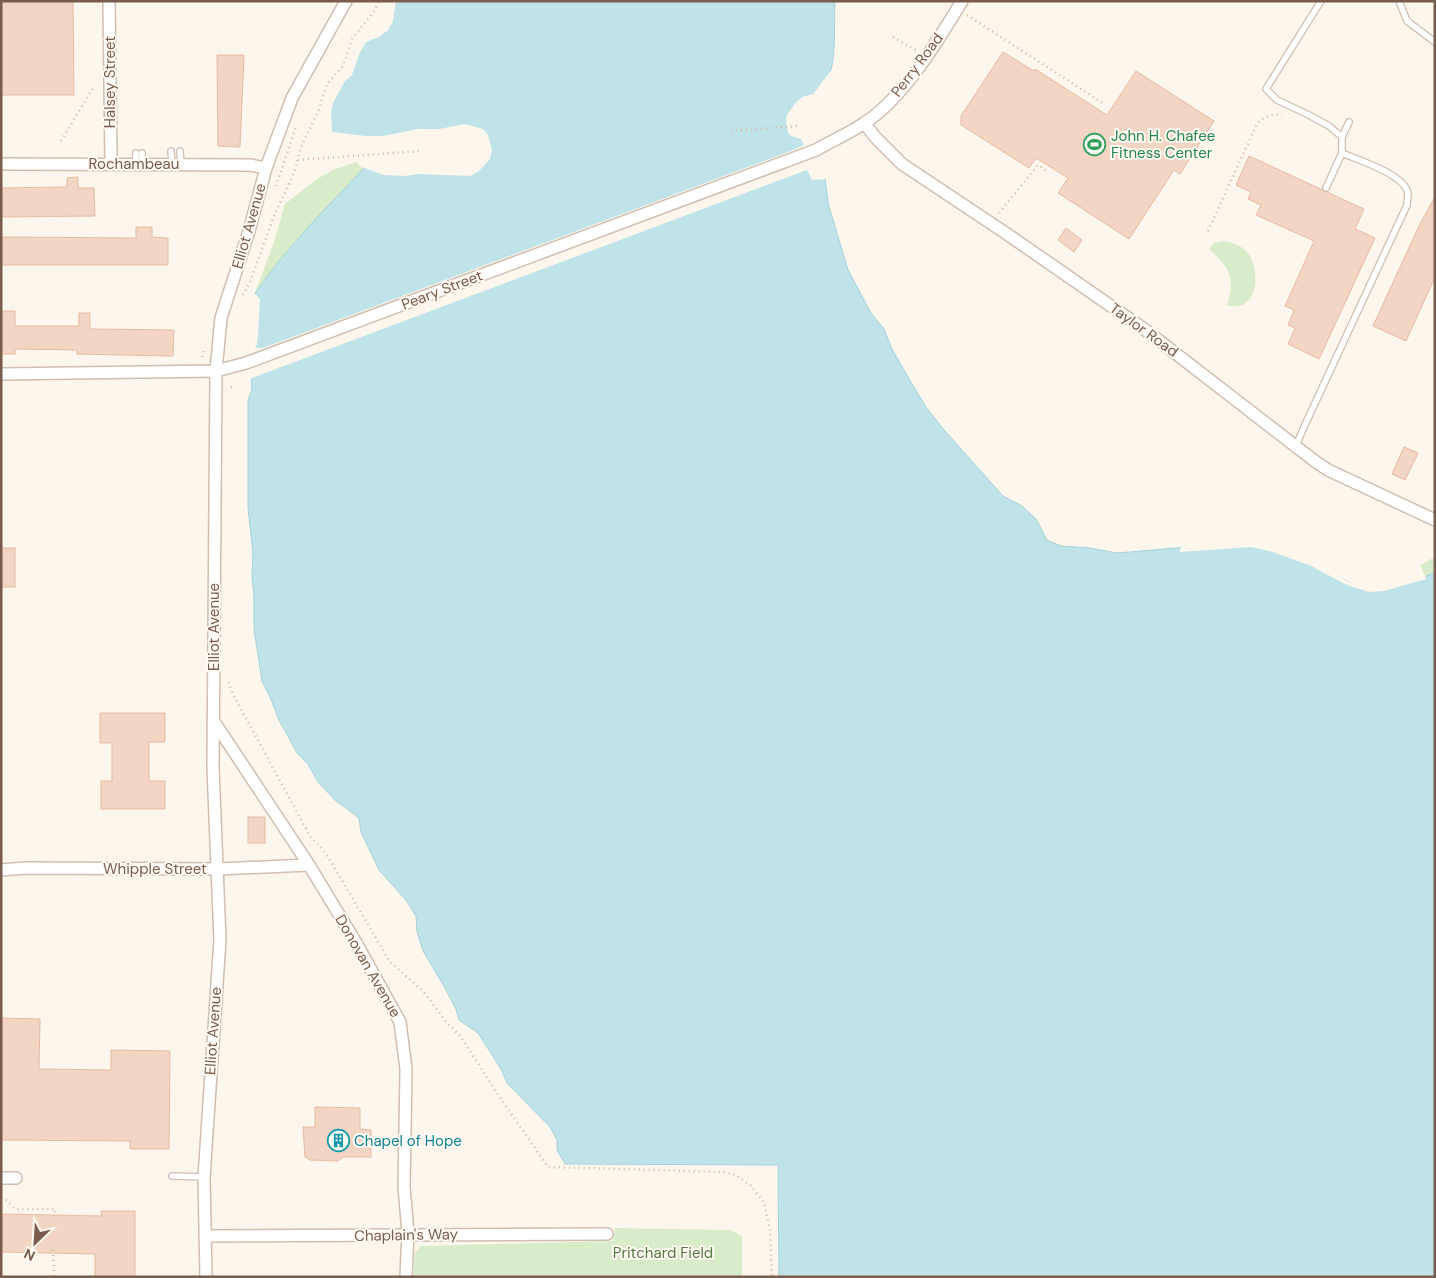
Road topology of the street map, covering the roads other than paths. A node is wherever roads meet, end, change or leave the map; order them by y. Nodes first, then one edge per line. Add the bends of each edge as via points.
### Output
1 (109, 1) edge
2 (346, 1) edge
3 (962, 1) edge
4 (1321, 1) edge
5 (1399, 1) edge
6 (1435, 42) edge
7 (1349, 122) dead end
8 (864, 123) junction
9 (1342, 137) junction
10 (171, 151) dead end
11 (180, 151) dead end
12 (1342, 153) junction
13 (1, 164) edge
14 (111, 164) junction
15 (176, 164) junction
16 (266, 168) junction
17 (1326, 188) dead end
18 (216, 371) junction
19 (1, 374) edge
20 (1296, 446) junction
21 (1435, 520) edge
22 (213, 720) junction
23 (309, 865) junction
24 (218, 869) junction
25 (1, 870) edge
26 (172, 1176) dead end
27 (204, 1177) junction
28 (1, 1178) edge
29 (16, 1178) dead end
30 (408, 1234) junction
31 (606, 1234) dead end
32 (205, 1236) junction
33 (206, 1277) edge
34 (406, 1277) edge

1 - 14 street, Halsey Street
2 - 16 street, Elliot Avenue via 292,98
3 - 8 street, Perry Road via 898,92
4 - 9 lane via 1266,89 1277,100 1308,114
5 - 6 lane via 1406,21
7 - 9 lane
8 - 18 street, Peary Street via 816,150 246,363
8 - 20 street, Taylor Road via 902,164 1144,329
9 - 12 lane
10 - 15 lane
11 - 15 lane
12 - 17 lane
12 - 20 lane via 1401,182 1408,192 1407,205
13 - 14 street, Rochambeau
14 - 15 street, Rochambeau via 139,158
15 - 16 street, Rochambeau
16 - 18 street, Elliot Avenue via 221,318
18 - 19 street, Peary Street
18 - 22 street, Elliot Avenue
20 - 21 street, Taylor Road via 1328,470
22 - 23 street, Donovan Avenue
22 - 24 street, Elliot Avenue
23 - 24 street, Whipple Street
23 - 30 street, Donovan Avenue via 400,1022 406,1069 404,1187
24 - 25 street, Whipple Street
24 - 27 street, Elliot Avenue via 220,940
26 - 27 lane
27 - 32 street, Elliot Avenue
28 - 29 street
30 - 31 street, Chaplain's Way
30 - 32 street, Chaplain's Way
30 - 34 street, Donovan Avenue
32 - 33 street, Elliot Avenue

